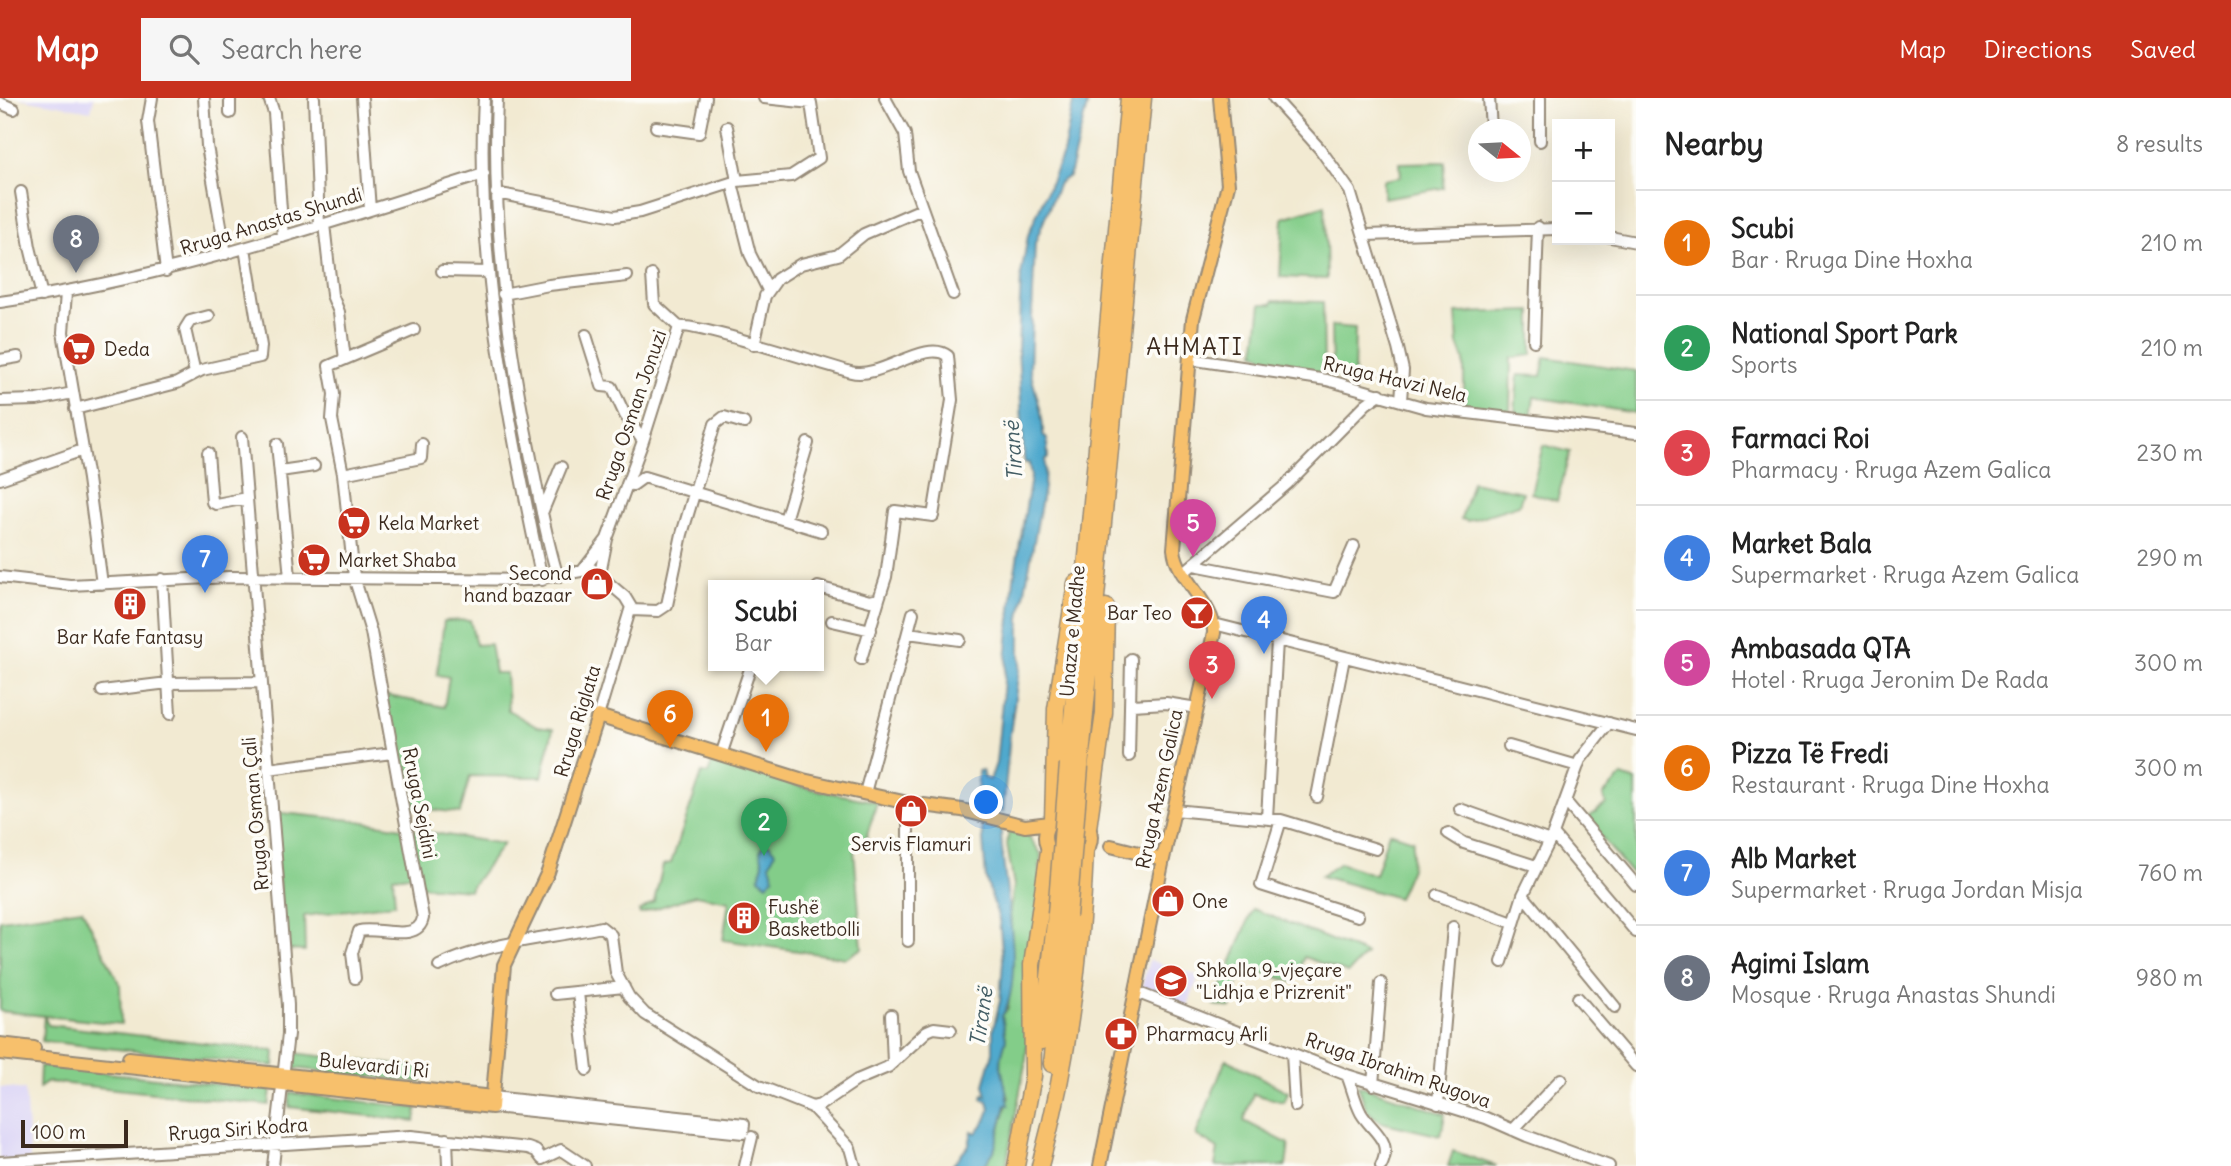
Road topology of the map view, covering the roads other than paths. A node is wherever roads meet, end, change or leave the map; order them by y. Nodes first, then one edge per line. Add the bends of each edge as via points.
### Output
1 (152, 98) edge
2 (204, 98) edge
3 (230, 98) edge
4 (269, 98) edge
5 (314, 98) edge
6 (362, 98) edge
7 (484, 98) edge
8 (497, 98) edge
9 (706, 98) edge
10 (764, 98) edge
11 (885, 98) edge
12 (1129, 98) edge
13 (1143, 98) edge
14 (1220, 98) edge
15 (1274, 98) edge
16 (1489, 98) edge
17 (1539, 98) edge
18 (0, 103) edge
19 (14, 109) dead end
20 (230, 113) dead end
21 (1490, 119) edge
22 (656, 127) dead end
23 (727, 127) dead end
24 (1540, 141) dead end
25 (484, 174) junction
26 (735, 182) junction
27 (21, 192) dead end
28 (496, 193) junction
29 (922, 209) junction
30 (370, 210) junction
31 (322, 225) junction
32 (1538, 228) junction
33 (1552, 229) edge
34 (1366, 235) junction
35 (283, 237) junction
36 (1615, 238) edge
37 (1636, 242) edge
38 (245, 248) junction
39 (226, 254) junction
40 (166, 271) junction
41 (442, 271) dead end
42 (489, 272) junction
43 (652, 275) dead end
44 (627, 276) dead end
45 (768, 290) junction
46 (66, 293) junction
47 (503, 294) junction
48 (953, 294) dead end
49 (42, 296) junction
50 (0, 302) edge
51 (209, 316) dead end
52 (679, 327) junction
53 (414, 330) dead end
54 (586, 335) dead end
55 (1534, 341) dead end
56 (754, 345) junction
57 (18, 357) dead end
58 (345, 359) junction
59 (1189, 359) junction
60 (0, 360) edge
61 (195, 373) junction
62 (1109, 391) junction
63 (73, 393) junction
64 (1380, 394) junction
65 (0, 401) edge
66 (1401, 401) junction
67 (75, 409) junction
68 (744, 423) dead end
69 (1636, 433) edge
70 (242, 437) dead end
71 (643, 441) junction
72 (808, 443) dead end
73 (277, 444) dead end
74 (422, 444) dead end
75 (83, 450) junction
76 (208, 453) dead end
77 (314, 466) dead end
78 (561, 467) dead end
79 (280, 471) junction
80 (343, 474) junction
81 (0, 479) edge
82 (627, 484) junction
83 (695, 492) junction
84 (247, 498) junction
85 (542, 513) junction
86 (785, 520) junction
87 (821, 531) dead end
88 (607, 539) junction
89 (1354, 546) dead end
90 (1194, 565) junction
91 (583, 570) junction
92 (600, 573) junction
93 (1182, 574) junction
94 (0, 577) edge
95 (254, 577) junction
96 (354, 577) junction
97 (558, 577) junction
98 (290, 578) junction
99 (162, 579) junction
100 (542, 580) junction
101 (102, 584) junction
102 (824, 589) edge
103 (878, 599) junction
104 (631, 611) junction
105 (913, 613) dead end
106 (832, 621) dead end
107 (1214, 624) junction
108 (871, 630) junction
109 (908, 633) junction
110 (960, 640) dead end
111 (1277, 641) junction
112 (1344, 658) junction
113 (861, 659) dead end
114 (1131, 659) dead end
115 (749, 671) edge
116 (262, 682) junction
117 (168, 683) junction
118 (102, 691) dead end
119 (1132, 705) junction
120 (1197, 708) junction
121 (170, 714) dead end
122 (598, 716) junction
123 (1609, 723) junction
124 (1636, 730) edge
125 (1509, 746) dead end
126 (392, 753) junction
127 (721, 755) junction
128 (1129, 756) dead end
129 (1578, 766) junction
130 (268, 769) junction
131 (866, 793) junction
132 (1317, 797) dead end
133 (1566, 802) junction
134 (908, 803) junction
135 (1460, 808) dead end
136 (1174, 810) junction
137 (1267, 818) junction
138 (1281, 820) junction
139 (1051, 822) junction
140 (1020, 825) junction
141 (1089, 830) junction
142 (1448, 832) dead end
143 (1551, 838) junction
144 (1047, 846) junction
145 (1111, 846) junction
146 (1376, 849) dead end
147 (1086, 850) junction
148 (1163, 859) junction
149 (1536, 866) junction
150 (1636, 886) edge
151 (1437, 895) dead end
152 (1523, 895) junction
153 (1062, 915) junction
154 (1357, 916) dead end
155 (1513, 923) junction
156 (1453, 927) dead end
157 (1636, 932) edge
158 (908, 941) dead end
159 (512, 943) junction
160 (1502, 962) dead end
161 (439, 966) dead end
162 (355, 978) dead end
163 (1381, 983) dead end
164 (624, 987) junction
165 (1136, 992) junction
166 (578, 993) junction
167 (555, 994) dead end
168 (1578, 998) dead end
169 (1615, 1007) dead end
170 (891, 1015) dead end
171 (951, 1030) dead end
172 (0, 1044) edge
173 (0, 1053) edge
174 (1292, 1053) junction
175 (893, 1063) junction
176 (1636, 1066) edge
177 (587, 1070) dead end
178 (1347, 1075) junction
179 (1561, 1079) dead end
180 (283, 1080) junction
181 (1373, 1085) junction
182 (489, 1101) junction
183 (1438, 1104) junction
184 (1295, 1106) dead end
185 (812, 1107) junction
186 (1513, 1130) junction
187 (447, 1139) junction
188 (274, 1144) junction
189 (167, 1154) junction
190 (0, 1162) edge
191 (60, 1163) edge
192 (174, 1166) edge
193 (273, 1166) edge
194 (448, 1166) edge
195 (585, 1166) edge
196 (745, 1166) edge
197 (855, 1166) edge
198 (1016, 1166) edge
199 (1022, 1166) edge
200 (1034, 1166) edge
201 (1040, 1166) edge
202 (1100, 1166) edge
203 (1381, 1166) edge
204 (1609, 1166) edge

1 - 40 street via 148,121
2 - 39 street via 207,146
3 - 20 street
4 - 35 street
5 - 31 street
6 - 30 street
7 - 25 street
8 - 28 street
9 - 22 street via 699,133
10 - 26 street via 811,103 819,158 791,176
11 - 29 street via 905,134 909,171
12 - 62 highway, Unaza e Madhe
13 - 62 highway, Unaza e Madhe
14 - 59 main road via 1228,185 1198,296
15 - 34 street via 1344,181
16 - 21 street
17 - 24 street
18 - 19 street
23 - 26 street
25 - 30 street, Rruga Anastas Shundi
25 - 42 street
26 - 28 street via 615,216
26 - 45 street via 750,254
27 - 49 street
28 - 47 street
29 - 45 street via 864,234 838,255 792,269
29 - 48 street
30 - 31 street, Rruga Anastas Shundi
31 - 35 street, Rruga Anastas Shundi
31 - 58 street
32 - 33 street
32 - 34 street
32 - 55 street
34 - 66 street via 1403,370
35 - 38 street, Rruga Anastas Shundi
36 - 37 street
38 - 39 street, Rruga Anastas Shundi
38 - 61 street via 260,357
39 - 40 street, Rruga Anastas Shundi
40 - 46 street, Rruga Anastas Shundi
41 - 42 street
42 - 100 street via 501,378
43 - 52 street via 654,304
44 - 47 street
45 - 56 street
46 - 49 street, Rruga Anastas Shundi
46 - 63 street via 63,332
47 - 85 street
49 - 50 street, Rruga Anastas Shundi
51 - 61 street via 190,321 186,329
52 - 56 street, Rruga Osman Jonuzi via 704,328
52 - 71 street, Rruga Osman Jonuzi
53 - 58 street
54 - 71 street via 602,386 612,387
56 - 103 street, Rruga Osman Jonuzi via 861,374 932,350 944,353 950,362 952,400 933,516 895,511
57 - 60 street
58 - 80 street, Rruga Sejdini via 329,366 332,419
59 - 64 street, Rruga Havzi Nela via 1327,380
59 - 93 main road via 1174,529 1175,558
61 - 67 street via 177,383
62 - 139 highway via 1056,709
62 - 141 highway via 1117,433 1107,571 1104,713
62 - 153 highway, Unaza e Madhe, bridge
63 - 65 street
63 - 67 street
64 - 66 street, Rruga Havzi Nela
64 - 90 street
66 - 69 street, Rruga Havzi Nela via 1463,414
67 - 75 street
68 - 83 street via 723,417 717,421
70 - 84 street, Rruga Osman Çali
71 - 82 street, Rruga Osman Jonuzi
72 - 86 street
73 - 79 street
74 - 80 street via 421,458
75 - 81 street
75 - 101 street
76 - 84 street via 212,502
77 - 79 street
78 - 85 street
79 - 98 street
80 - 96 street, Rruga Sejdini
82 - 83 street via 644,477
82 - 88 street, Rruga Osman Jonuzi
83 - 86 street
83 - 104 street via 667,605 657,611
84 - 95 street, Rruga Osman Çali
85 - 97 street
86 - 87 street
88 - 91 street, Rruga Osman Jonuzi
88 - 92 street, Rruga Osman Jonuzi
89 - 90 street via 1334,592
90 - 93 street
91 - 92 street
91 - 97 street
92 - 104 street via 630,602
93 - 107 main road
94 - 101 street
95 - 98 street
95 - 99 street
95 - 116 street, Rruga Osman Çali
96 - 98 street
96 - 100 street
96 - 126 street, Rruga Sejdini via 370,632
97 - 100 street
99 - 101 street
99 - 117 street
102 - 103 street
103 - 108 street
104 - 122 street, Rruga Riglata
105 - 109 street
106 - 108 street
107 - 111 street
107 - 120 main road, Rruga Azem Galica
108 - 113 street
109 - 110 street
109 - 131 street
111 - 112 street
111 - 137 street
112 - 123 street
112 - 132 street
114 - 119 street
115 - 127 street
116 - 117 street
116 - 130 street, Rruga Osman Çali
117 - 118 street
117 - 121 street
119 - 120 street via 1166,703
119 - 128 street
120 - 136 main road, Rruga Azem Galica
122 - 127 main road
122 - 159 main road, Rruga Riglata via 548,872
123 - 124 street
123 - 129 street
125 - 129 street
126 - 130 street
126 - 162 street, Rruga Sejdini via 422,924 412,932 359,931 352,953
127 - 131 main road via 782,775
129 - 133 street
130 - 180 street, Rruga Osman Çali via 288,1005
131 - 134 main road
133 - 143 street
133 - 150 street
134 - 140 main road via 962,810
134 - 158 street
135 - 143 street
136 - 137 street
136 - 148 main road, Rruga Azem Galica
137 - 138 street
138 - 146 street
138 - 154 street via 1261,885
139 - 140 main road
139 - 141 main road via 1063,815 1073,816
139 - 144 main road
140 - 144 main road
141 - 145 main road
141 - 147 main road
142 - 149 street via 1464,843
143 - 149 street
143 - 157 street
144 - 147 main road via 1066,860 1078,858
144 - 198 highway via 1032,965 1033,1076
145 - 147 main road
145 - 148 main road
147 - 201 highway via 1084,914 1072,1012
148 - 165 main road, Rruga Azem Galica
149 - 152 street
151 - 155 street
152 - 155 street
152 - 169 street
153 - 199 highway, Unaza e Madhe
153 - 200 highway, Unaza e Madhe via 1051,1073
155 - 160 street
156 - 183 street
159 - 161 street via 478,949
159 - 164 street via 601,927 611,935 616,973
159 - 182 main road via 502,977
163 - 181 street
164 - 166 street
164 - 185 street via 645,1014 741,1076
165 - 174 street, Rruga Ibrahim Rugova
165 - 202 main road, Rruga Azem Galica
166 - 167 street
166 - 177 street
168 - 176 street
170 - 175 street
171 - 175 street via 927,1031
172 - 180 main road, Bulevardi i Ri
173 - 180 main road, Bulevardi i Ri
174 - 178 street, Rruga Ibrahim Rugova
174 - 184 street
175 - 185 street
178 - 181 street, Rruga Ibrahim Rugova
178 - 203 street via 1362,1113 1383,1139
179 - 186 street
180 - 182 main road, Bulevardi i Ri
180 - 188 street, Rruga Osman Çali
181 - 183 street, Rruga Ibrahim Rugova
182 - 196 street, Bulevardi i Ri via 746,1131
183 - 186 street, Rruga Ibrahim Rugova
185 - 197 street via 850,1148
186 - 204 street, Rruga Ibrahim Rugova
187 - 188 street, Rruga Siri Kodra via 411,1136
187 - 194 street
187 - 195 street, Rruga Siri Kodra via 528,1148 542,1158 561,1150
188 - 189 street, Rruga Siri Kodra
188 - 193 street, Rruga Osman Çali
189 - 191 street, Rruga Siri Kodra
189 - 192 street
190 - 191 street, Rruga Siri Kodra

